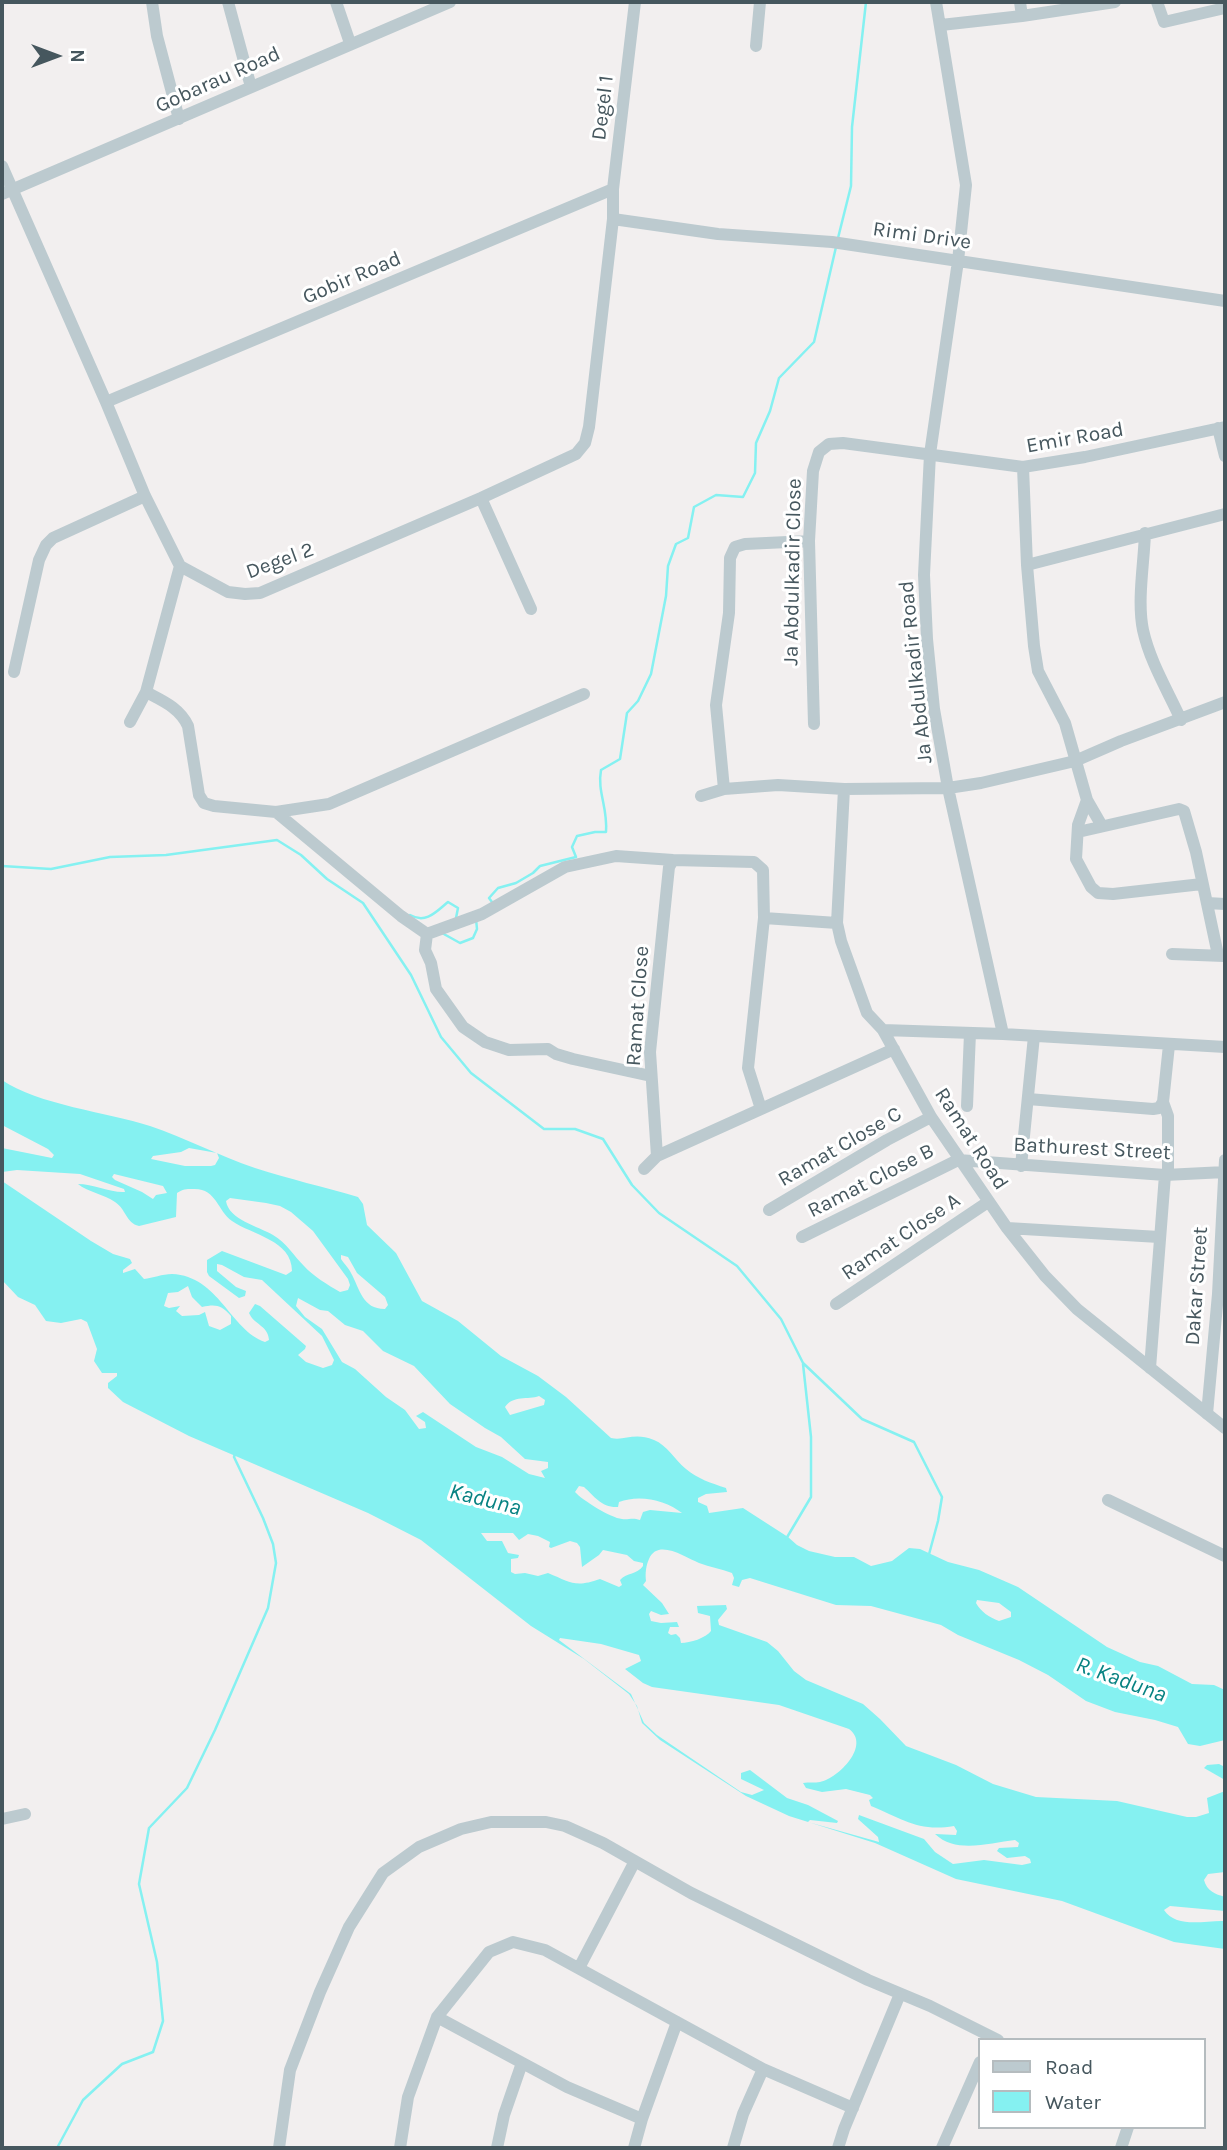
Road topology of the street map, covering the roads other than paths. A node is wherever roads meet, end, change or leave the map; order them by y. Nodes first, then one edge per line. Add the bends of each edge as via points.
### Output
1 (152, 2) edge
2 (228, 2) edge
3 (336, 2) edge
4 (450, 2) edge
5 (635, 2) edge
6 (760, 2) edge
7 (936, 2) edge
8 (1020, 2) edge
9 (1115, 2) edge
10 (1157, 2) edge
11 (1225, 8) edge
12 (1021, 16) junction
13 (941, 25) junction
14 (350, 43) junction
15 (756, 46) dead end
16 (251, 87) junction
17 (178, 119) junction
18 (2, 166) edge
19 (613, 189) junction
20 (7, 191) edge
21 (613, 219) junction
22 (958, 261) junction
23 (1225, 301) edge
24 (106, 402) junction
25 (1221, 427) edge
26 (930, 454) junction
27 (1225, 456) edge
28 (1023, 467) junction
29 (145, 496) junction
30 (481, 499) junction
31 (1225, 514) edge
32 (1145, 533) junction
33 (809, 541) junction
34 (1027, 565) junction
35 (180, 566) junction
36 (531, 609) dead end
37 (14, 672) dead end
38 (146, 692) junction
39 (584, 694) dead end
40 (1225, 702) edge
41 (1181, 720) junction
42 (130, 722) dead end
43 (814, 724) dead end
44 (1075, 761) junction
45 (948, 788) junction
46 (724, 789) junction
47 (844, 789) junction
48 (701, 796) dead end
49 (1087, 800) junction
50 (276, 813) junction
51 (1102, 826) junction
52 (1078, 832) junction
53 (673, 860) junction
54 (1202, 884) junction
55 (1208, 903) junction
56 (1225, 904) edge
57 (764, 918) junction
58 (837, 923) junction
59 (426, 934) junction
60 (1172, 954) dead end
61 (1222, 956) edge
62 (883, 1030) junction
63 (970, 1033) junction
64 (1003, 1034) junction
65 (1034, 1036) junction
66 (1169, 1045) junction
67 (1225, 1047) edge
68 (894, 1049) junction
69 (651, 1076) junction
70 (1028, 1099) junction
71 (1163, 1102) junction
72 (967, 1107) dead end
73 (761, 1109) junction
74 (931, 1116) junction
75 (657, 1156) junction
76 (958, 1160) junction
77 (1021, 1166) junction
78 (1225, 1168) edge
79 (644, 1169) dead end
80 (1167, 1174) junction
81 (988, 1202) junction
82 (769, 1210) dead end
83 (1223, 1217) edge
84 (1007, 1228) junction
85 (802, 1237) dead end
86 (1159, 1237) junction
87 (1221, 1294) edge
88 (836, 1304) dead end
89 (1150, 1368) junction
90 (1207, 1414) junction
91 (1225, 1428) edge
92 (1108, 1500) dead end
93 (1225, 1556) edge
94 (24, 1814) dead end
95 (2, 1819) edge
96 (635, 1861) junction
97 (579, 1968) junction
98 (900, 1994) junction
99 (437, 2017) junction
100 (677, 2022) junction
101 (992, 2038) edge
102 (522, 2063) junction
103 (978, 2067) edge
104 (764, 2069) junction
105 (853, 2108) junction
106 (642, 2119) junction
107 (1127, 2129) edge
108 (279, 2148) edge
109 (400, 2148) edge
110 (498, 2148) edge
111 (634, 2148) edge
112 (733, 2148) edge
113 (838, 2148) edge
114 (942, 2148) edge
115 (1121, 2148) edge

1 - 17 street
2 - 16 street
3 - 14 street
4 - 14 street, Gobarau Road
5 - 19 street, Degel 1
6 - 15 street
7 - 13 street, Ja Abdulkadir Road
8 - 12 street
9 - 12 street
10 - 11 street via 1164,22
12 - 13 street
13 - 22 street, Ja Abdulkadir Road via 966,184
14 - 16 street, Gobarau Road
16 - 17 street, Gobarau Road
17 - 20 street, Gobarau Road
18 - 20 street
19 - 21 street, Degel 1
19 - 24 street, Gobir Road
20 - 24 street
21 - 22 street, Rimi Drive via 718,234 832,242
21 - 30 street, Degel 2 via 585,443 576,454
22 - 23 street, Rimi Drive
22 - 26 street, Ja Abdulkadir Road
24 - 29 street
25 - 27 street
25 - 28 street, Emir Road
26 - 28 street, Emir Road
26 - 33 street, Ja Abdulkadir Close via 829,444 819,452 813,471
26 - 45 street, Ja Abdulkadir Road via 926,626
28 - 34 street
29 - 35 street
29 - 37 street via 46,545
30 - 35 street, Degel 2 via 260,593 228,592
30 - 36 street
31 - 32 street
32 - 34 street
32 - 41 street via 1142,628
33 - 43 street, Ja Abdulkadir Close
33 - 46 street via 745,544 735,547 730,558 729,613 716,705
34 - 44 street via 1038,671 1065,723
35 - 38 street
38 - 42 street
38 - 50 street via 184,717 204,803
39 - 50 street via 329,804
40 - 41 street
41 - 44 street
44 - 45 street
44 - 49 street
45 - 47 street
45 - 64 street, Ja Abdulkadir Road
46 - 47 street via 778,785
46 - 48 street
47 - 58 street, Ramat Road
49 - 51 street
49 - 52 street
50 - 59 street
51 - 52 street
51 - 54 street via 1179,808 1184,811
52 - 54 street via 1076,859 1098,892
53 - 57 street via 760,864
53 - 59 street via 616,856 565,867 482,914
53 - 69 street, Ramat Close
54 - 55 street
55 - 56 street
55 - 61 street
57 - 58 street
57 - 73 street via 748,1068
58 - 62 street, Ramat Road via 867,1013
59 - 69 street via 425,950 436,989 463,1027 485,1042 509,1050 548,1049
60 - 61 street
62 - 63 street
62 - 68 street, Ramat Road
63 - 64 street
63 - 72 street
64 - 65 street
65 - 66 street
65 - 70 street
66 - 67 street
66 - 71 street
68 - 73 street
68 - 74 street, Ramat Road
69 - 75 street, Ramat Close
70 - 71 street via 1153,1109
70 - 77 street
71 - 80 street via 1168,1116
73 - 75 street
74 - 76 street, Ramat Road
74 - 82 street, Ramat Close C
75 - 79 street
76 - 77 street, Bathurest Street
76 - 81 street, Ramat Road
76 - 85 street, Ramat Close B
77 - 80 street, Bathurest Street
78 - 80 street, Bathurest Street
78 - 83 street, Dakar Street
80 - 86 street
81 - 84 street, Ramat Road
81 - 88 street, Ramat Close A
83 - 87 street, Dakar Street
84 - 86 street
84 - 89 street, Ramat Road via 1077,1309
86 - 89 street
87 - 90 street, Dakar Street
89 - 90 street, Ramat Road
90 - 91 street, Ramat Road
92 - 93 street
94 - 95 street
96 - 97 street
96 - 98 street
96 - 108 street via 565,1826 491,1822 419,1847 383,1873 349,1927 290,2070
97 - 99 street via 545,1950 513,1942 489,1952
97 - 100 street
98 - 101 street
98 - 105 street
99 - 102 street
99 - 109 street via 408,2097
100 - 104 street
100 - 106 street
102 - 106 street
102 - 110 street
103 - 114 street
104 - 105 street
104 - 112 street
105 - 113 street
106 - 111 street
107 - 115 street

